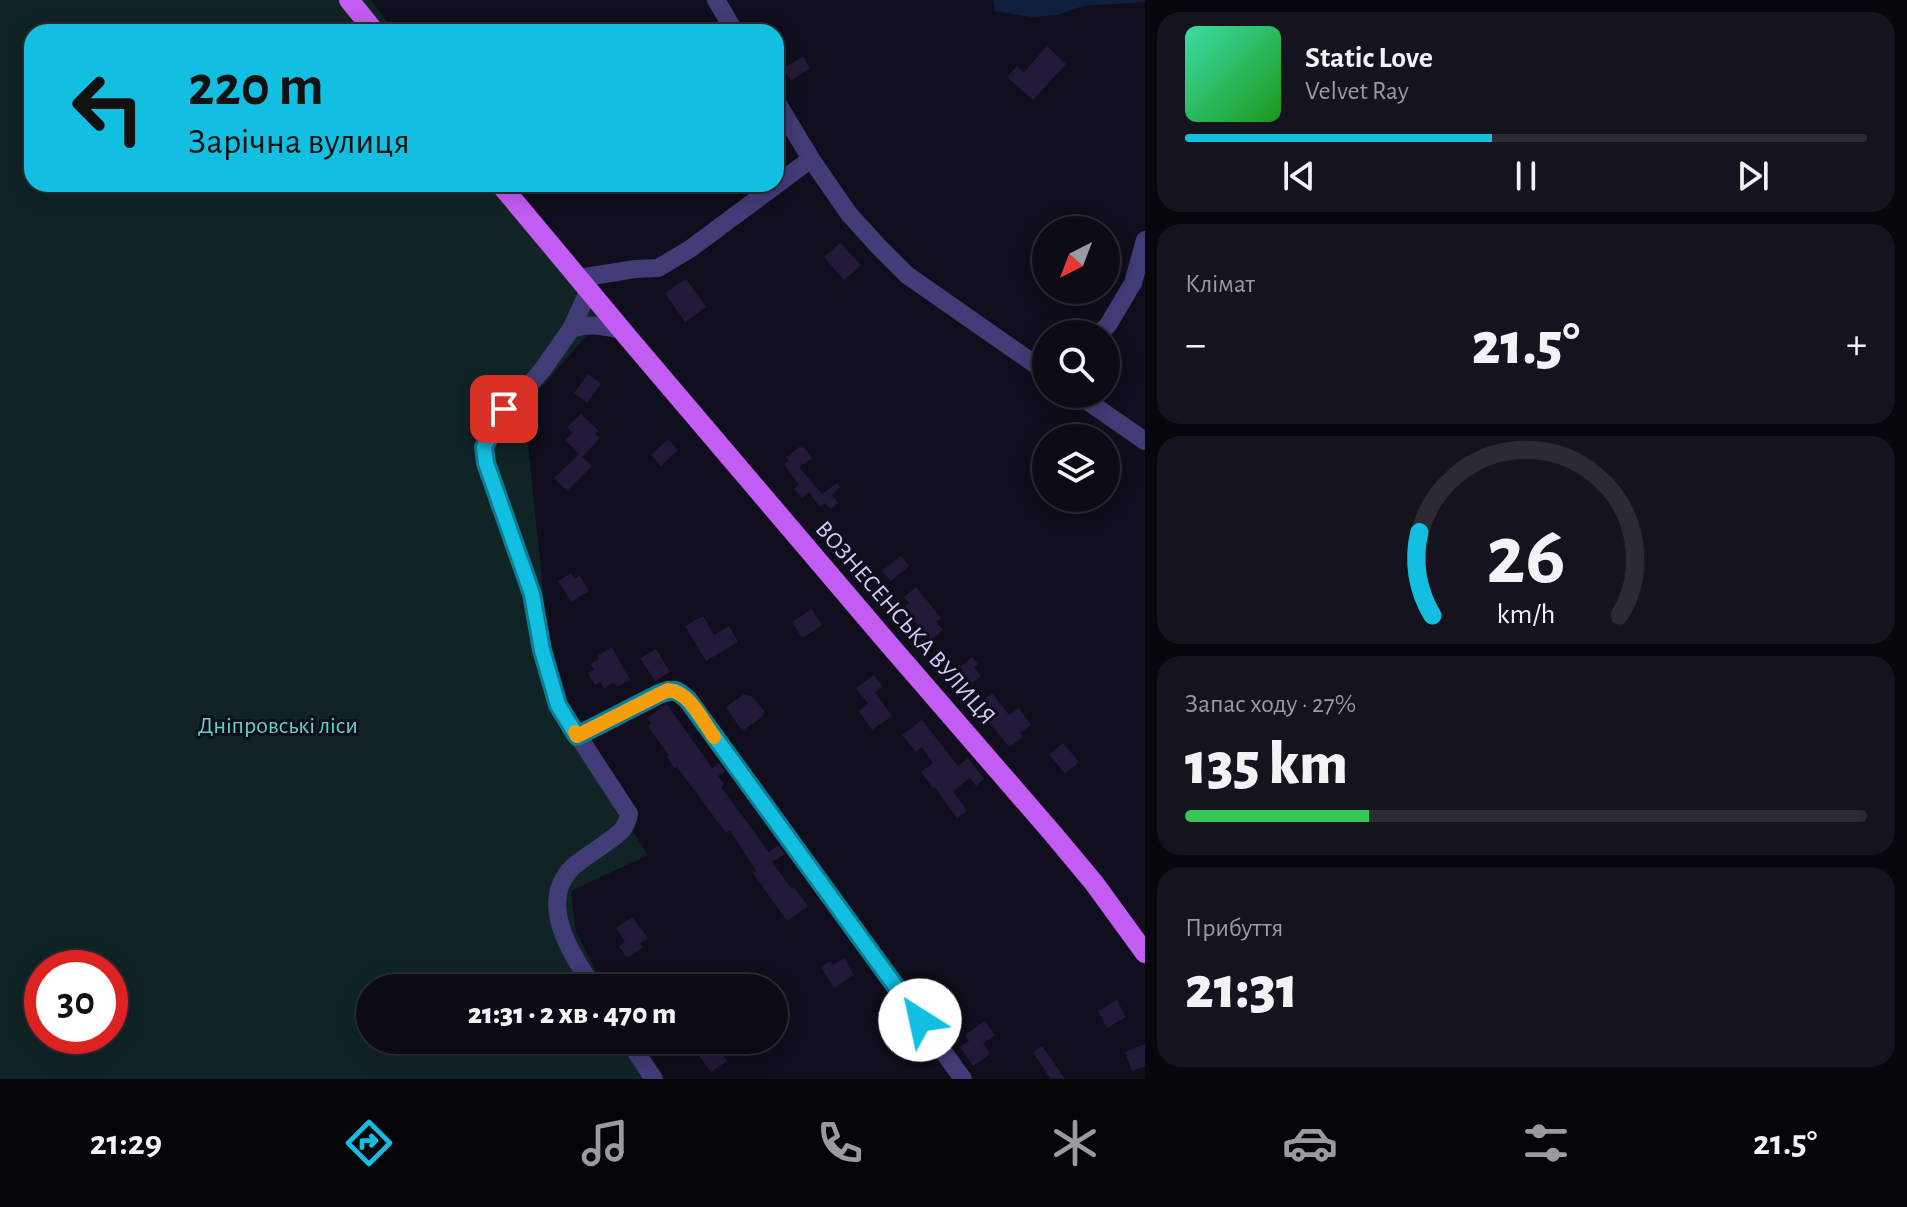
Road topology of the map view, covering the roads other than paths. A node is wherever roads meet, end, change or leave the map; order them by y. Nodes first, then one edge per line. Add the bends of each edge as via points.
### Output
1 (349, 0) edge
2 (716, 0) edge
3 (368, 24) edge
4 (730, 24) edge
5 (784, 114) edge
6 (811, 159) junction
7 (784, 179) edge
8 (507, 192) edge
9 (767, 192) edge
10 (1145, 240) edge
11 (584, 284) junction
12 (1111, 320) edge
13 (571, 329) junction
14 (622, 330) junction
15 (1032, 362) edge
16 (1097, 408) edge
17 (1145, 441) edge
18 (577, 736) junction
19 (1145, 953) edge
20 (585, 974) edge
21 (637, 1054) edge
22 (654, 1079) edge
23 (963, 1079) edge

1 - 3 main road
2 - 4 street
5 - 6 street
6 - 7 street
6 - 15 street via 849,214 907,275
8 - 11 main road, ВОЗНЕСЕНСЬКА ВУЛИЦЯ
9 - 11 street via 658,268
10 - 12 street via 1133,283
11 - 13 street
11 - 14 main road, ВОЗНЕСЕНСЬКА ВУЛИЦЯ
13 - 14 street via 596,325
13 - 18 street via 543,369 504,409 484,447 532,594 558,705
14 - 19 main road, ВОЗНЕСЕНСЬКА ВУЛИЦЯ via 1054,835
16 - 17 street
18 - 20 street via 629,814 620,833 570,870 558,893 563,933
18 - 23 street via 668,690 678,691
21 - 22 street

